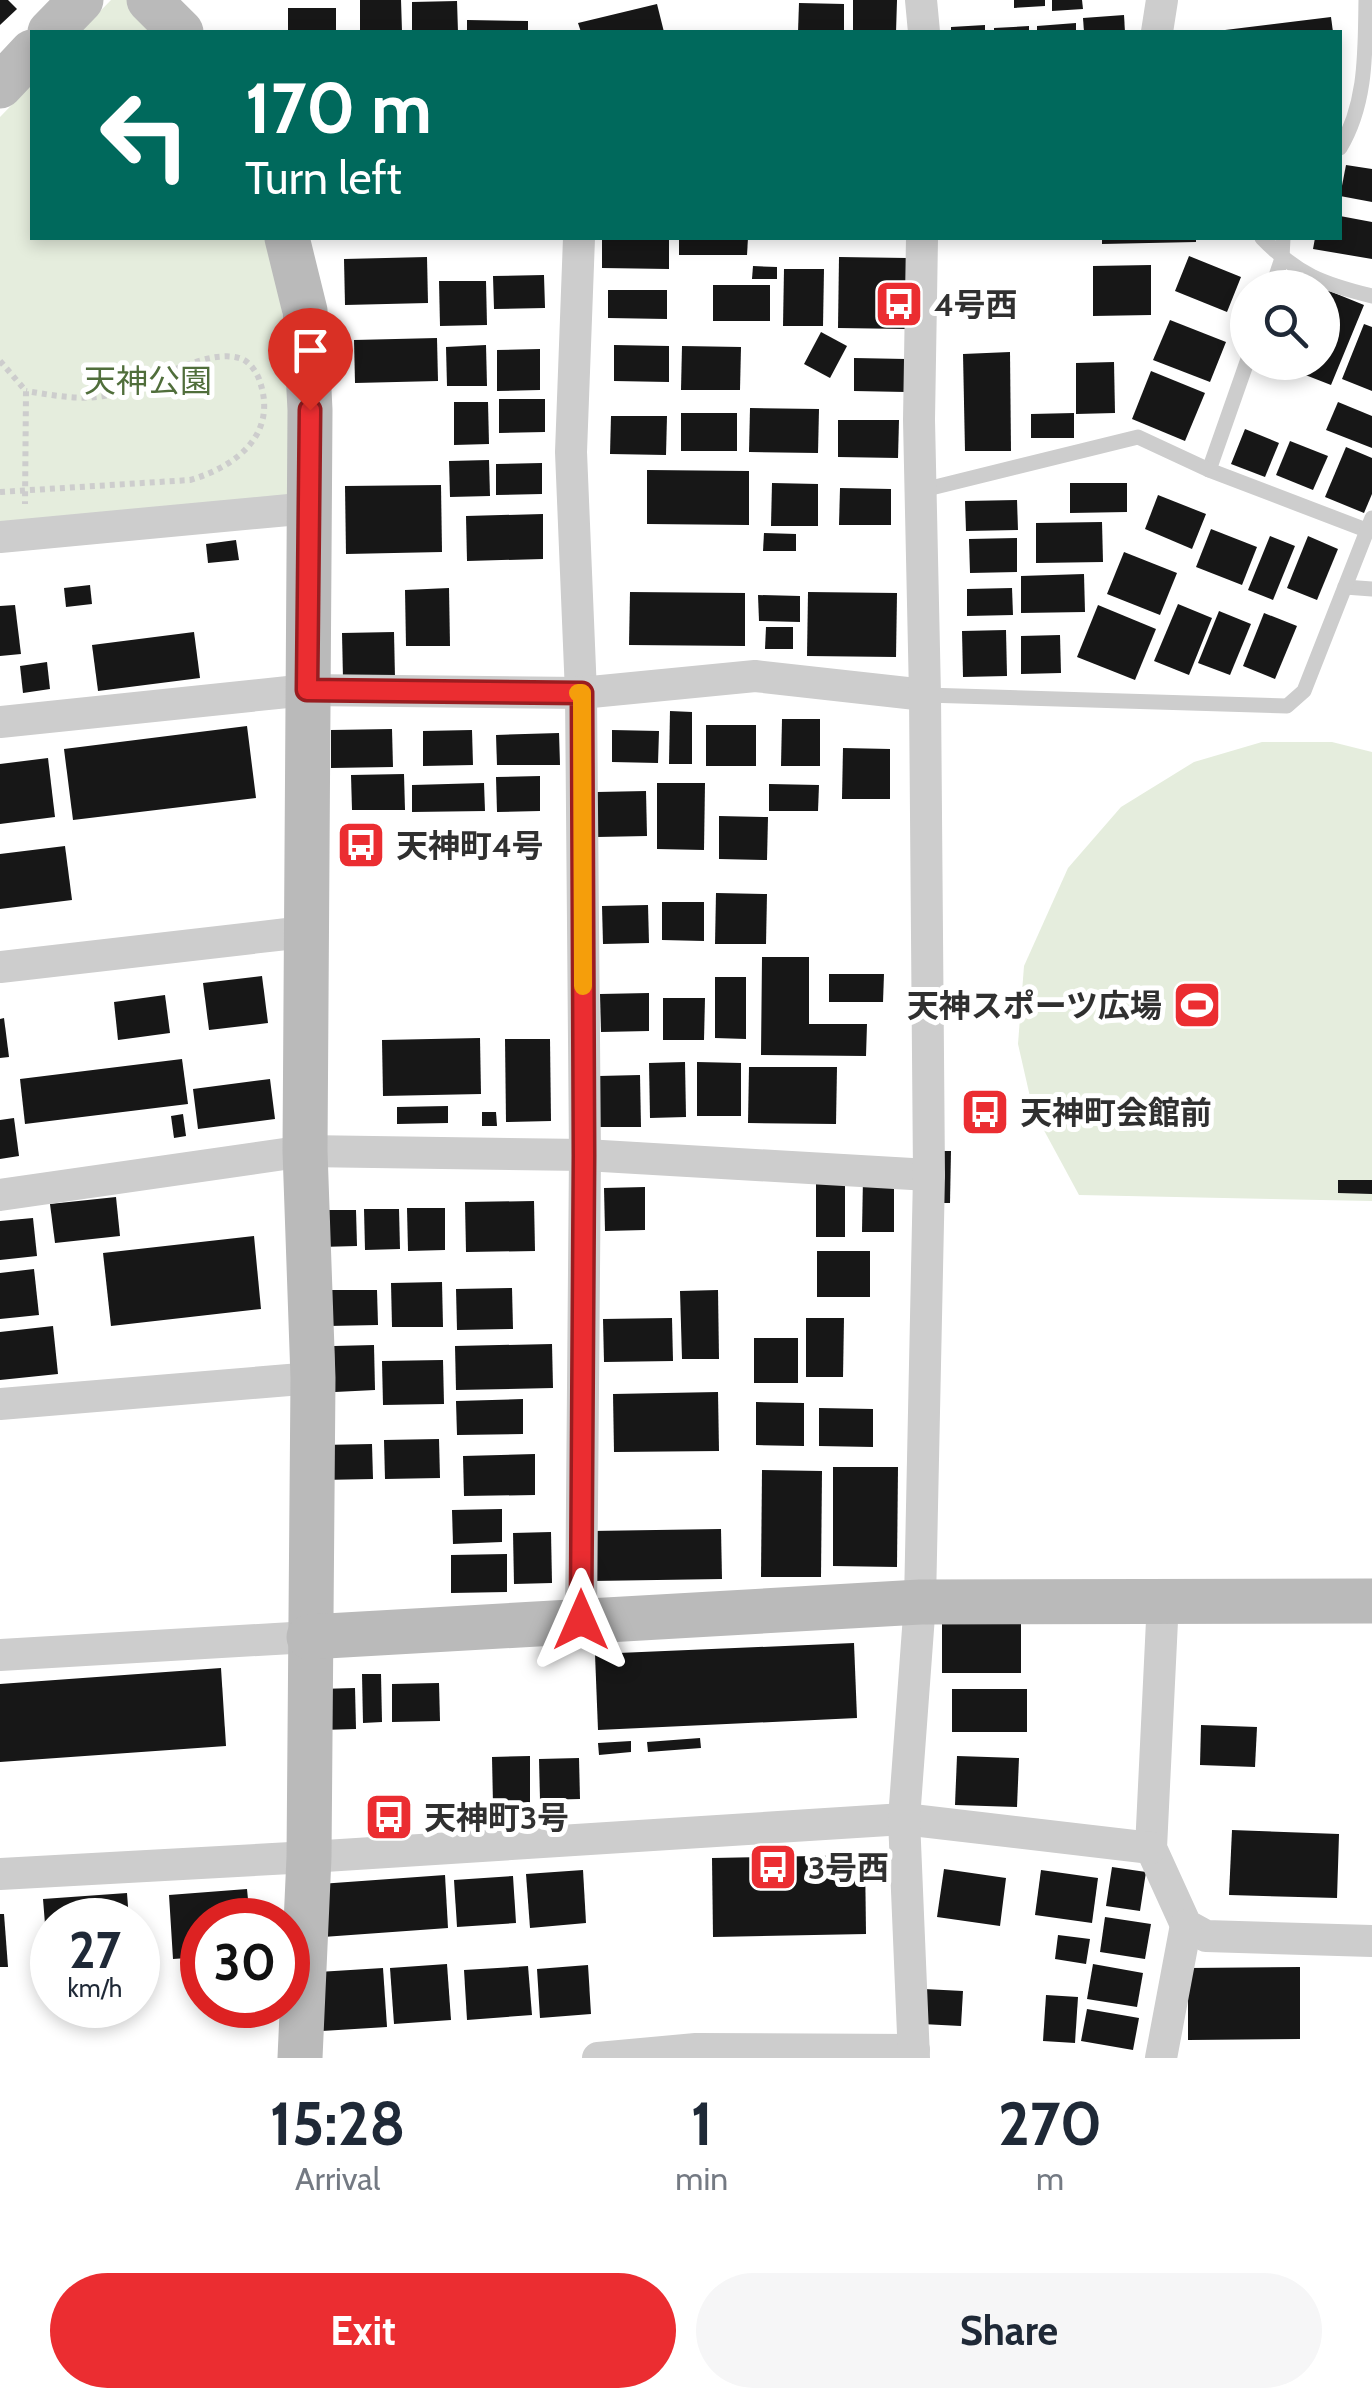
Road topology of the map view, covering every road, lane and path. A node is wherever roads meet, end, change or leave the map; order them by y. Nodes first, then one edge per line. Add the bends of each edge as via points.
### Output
1 (81, 0) edge
2 (149, 0) edge
3 (921, 0) edge
4 (1162, 0) edge
5 (1366, 0) edge
6 (52, 30) edge
7 (179, 30) edge
8 (924, 30) edge
9 (1157, 30) edge
10 (30, 54) edge
11 (0, 86) edge
12 (1342, 145) edge
13 (287, 240) edge
14 (579, 240) edge
15 (922, 240) edge
16 (1264, 240) edge
17 (1284, 240) edge
18 (1282, 258) junction
19 (1278, 270) edge
20 (1372, 296) edge
21 (0, 361) edge
22 (1241, 380) edge
23 (26, 390) junction
24 (1209, 470) junction
25 (23, 489) junction
26 (922, 490) junction
27 (0, 492) edge
28 (310, 508) junction
29 (1369, 524) edge
30 (14, 536) edge
31 (1345, 587) junction
32 (1372, 588) edge
33 (307, 690) junction
34 (582, 693) junction
35 (926, 695) junction
36 (0, 722) edge
37 (304, 932) junction
38 (0, 967) edge
39 (305, 1151) junction
40 (584, 1155) junction
41 (929, 1175) junction
42 (0, 1195) edge
43 (312, 1378) junction
44 (0, 1404) edge
45 (1163, 1600) junction
46 (1372, 1601) edge
47 (920, 1602) junction
48 (581, 1620) junction
49 (309, 1637) junction
50 (0, 1655) edge
51 (904, 1819) junction
52 (1151, 1848) junction
53 (308, 1858) junction
54 (0, 1874) edge
55 (1186, 1925) junction
56 (1372, 1942) edge
57 (696, 2053) edge
58 (914, 2054) edge
59 (300, 2058) edge
60 (598, 2058) edge
61 (1161, 2058) edge

1 - 6 street
2 - 7 street
3 - 8 street
4 - 9 street
5 - 12 lane via 1360,99
10 - 11 street
13 - 28 street via 304,311
14 - 34 street via 571,452
15 - 26 street
16 - 18 lane
17 - 18 lane
18 - 19 lane
18 - 20 lane via 1307,277
21 - 23 path
22 - 24 lane
23 - 25 path
23 - 25 path via 90,399 192,364 242,359 257,373 263,420 253,443 212,474
24 - 26 lane via 1138,437
24 - 29 lane
25 - 27 path
25 - 30 path
26 - 35 street
28 - 30 street
28 - 33 street
29 - 31 lane
31 - 32 lane
31 - 35 lane via 1304,690 1286,706
33 - 34 street
33 - 36 street
33 - 37 street
34 - 35 street via 755,676
34 - 40 street
35 - 41 street
37 - 38 street
37 - 39 street
39 - 40 street
39 - 42 street
39 - 43 street
40 - 41 street
40 - 48 street
41 - 47 street
43 - 44 street
43 - 49 street
45 - 46 street
45 - 47 street
45 - 52 street
47 - 48 street
47 - 51 street
48 - 49 street
49 - 50 street
49 - 53 street
51 - 52 street
51 - 53 street
51 - 58 street
52 - 55 street
53 - 54 street
53 - 59 street
55 - 56 street via 1206,1936
55 - 61 street
57 - 58 street
57 - 60 street

